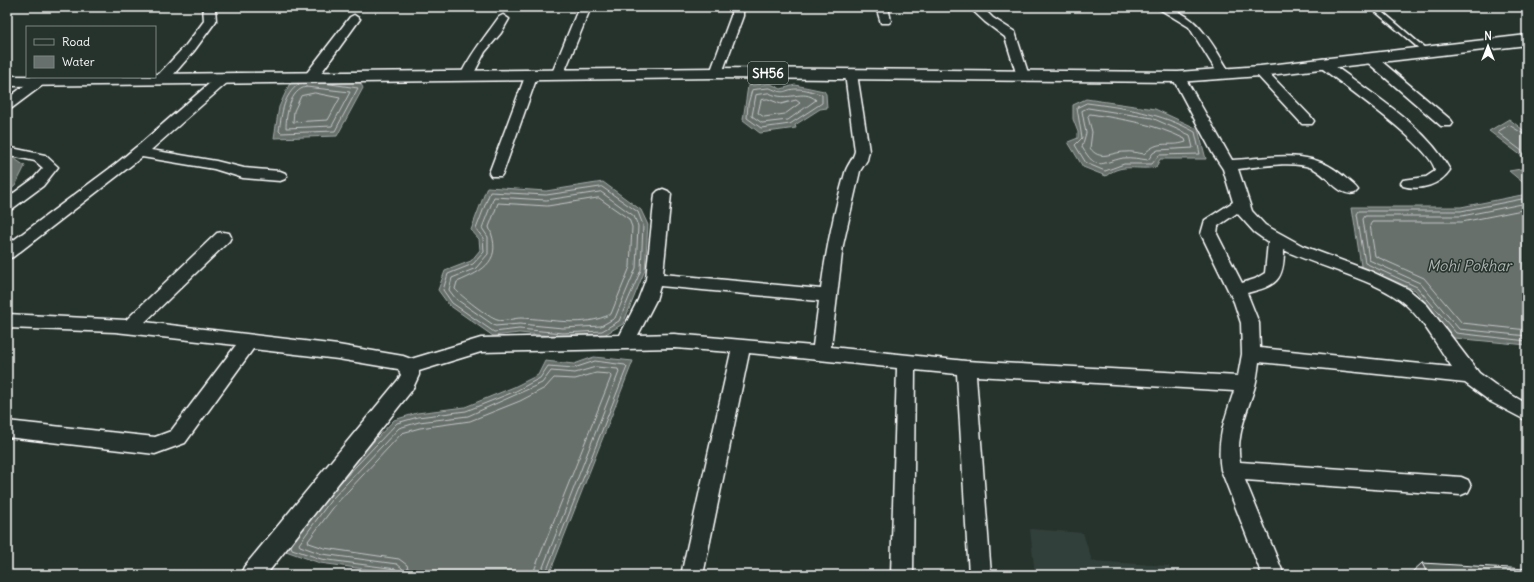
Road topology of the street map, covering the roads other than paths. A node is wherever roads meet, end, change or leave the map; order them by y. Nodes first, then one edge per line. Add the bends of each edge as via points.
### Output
1 (209, 7) edge
2 (585, 7) edge
3 (737, 7) edge
4 (882, 7) edge
5 (975, 7) edge
6 (1162, 7) edge
7 (1184, 7) edge
8 (1373, 7) edge
9 (354, 19) dead end
10 (503, 19) dead end
11 (885, 21) dead end
12 (1188, 21) junction
13 (1527, 40) edge
14 (1424, 50) junction
15 (1370, 58) junction
16 (1323, 63) junction
17 (1260, 71) junction
18 (558, 73) junction
19 (716, 73) junction
20 (467, 74) junction
21 (532, 74) junction
22 (851, 74) junction
23 (1225, 74) junction
24 (1023, 76) junction
25 (311, 77) junction
26 (1178, 77) junction
27 (162, 79) junction
28 (223, 79) junction
29 (39, 80) junction
30 (7, 81) edge
31 (7, 105) edge
32 (1307, 121) dead end
33 (1446, 123) dead end
34 (7, 152) edge
35 (137, 152) junction
36 (1228, 165) junction
37 (496, 173) dead end
38 (280, 176) dead end
39 (1408, 183) dead end
40 (1350, 190) dead end
41 (663, 194) dead end
42 (1242, 203) junction
43 (7, 204) edge
44 (223, 237) dead end
45 (1276, 240) junction
46 (7, 252) edge
47 (654, 279) junction
48 (1236, 290) junction
49 (829, 296) junction
50 (7, 321) edge
51 (130, 326) junction
52 (247, 341) junction
53 (626, 342) junction
54 (741, 347) junction
55 (821, 354) junction
56 (1251, 354) junction
57 (906, 363) junction
58 (409, 367) junction
59 (966, 368) junction
60 (1471, 376) junction
61 (1246, 384) junction
62 (1527, 413) edge
63 (7, 429) edge
64 (1231, 470) junction
65 (1461, 486) dead end
66 (252, 575) edge
67 (692, 575) edge
68 (902, 575) edge
69 (980, 575) edge
70 (1272, 575) edge

1 - 27 street via 210,21
2 - 18 street
3 - 19 street via 737,16
4 - 11 street
5 - 24 street via 1011,35
6 - 12 street
7 - 12 street
8 - 14 lane
9 - 25 street
10 - 20 street via 479,51
12 - 23 street
13 - 14 main road, SH56
14 - 15 main road, SH56
15 - 16 main road, SH56
15 - 33 street
16 - 17 main road, SH56
16 - 39 street via 1408,129 1436,157 1442,170 1437,178
17 - 23 main road, SH56
17 - 32 street
18 - 19 main road, SH56
18 - 21 main road, SH56
19 - 22 main road, SH56
20 - 21 main road, SH56
20 - 25 main road, SH56
21 - 37 street
22 - 24 main road, SH56
22 - 49 street via 862,151 853,171 835,245
23 - 26 main road, SH56
24 - 26 main road, SH56
25 - 28 main road, SH56
26 - 36 street via 1196,103
27 - 28 main road, SH56
27 - 29 main road, SH56
28 - 35 street via 198,104
29 - 30 main road, SH56
29 - 31 street
34 - 43 street via 40,158 51,167 41,179
35 - 38 street via 216,164 243,173
35 - 46 street
36 - 40 street via 1296,161 1311,163 1326,170
36 - 42 street
41 - 47 street
42 - 45 street via 1245,214
42 - 48 street via 1211,224 1209,234
44 - 51 street
45 - 48 street via 1276,272 1272,278
45 - 60 street via 1404,293 1416,304
47 - 49 street
47 - 53 street via 648,300
48 - 56 street via 1250,323
49 - 55 street
50 - 51 street
51 - 52 street
52 - 58 street via 338,352 403,363
52 - 63 street via 243,351 178,437 168,442 155,446
53 - 54 street via 674,341
53 - 58 street via 482,345
54 - 55 street
54 - 67 street
55 - 57 street
56 - 60 street
56 - 61 street
57 - 59 street
57 - 68 street
58 - 66 street via 410,375 405,384
59 - 61 street
59 - 69 street
60 - 62 street via 1500,399
61 - 64 street via 1230,431 1228,454
64 - 65 street
64 - 70 street

